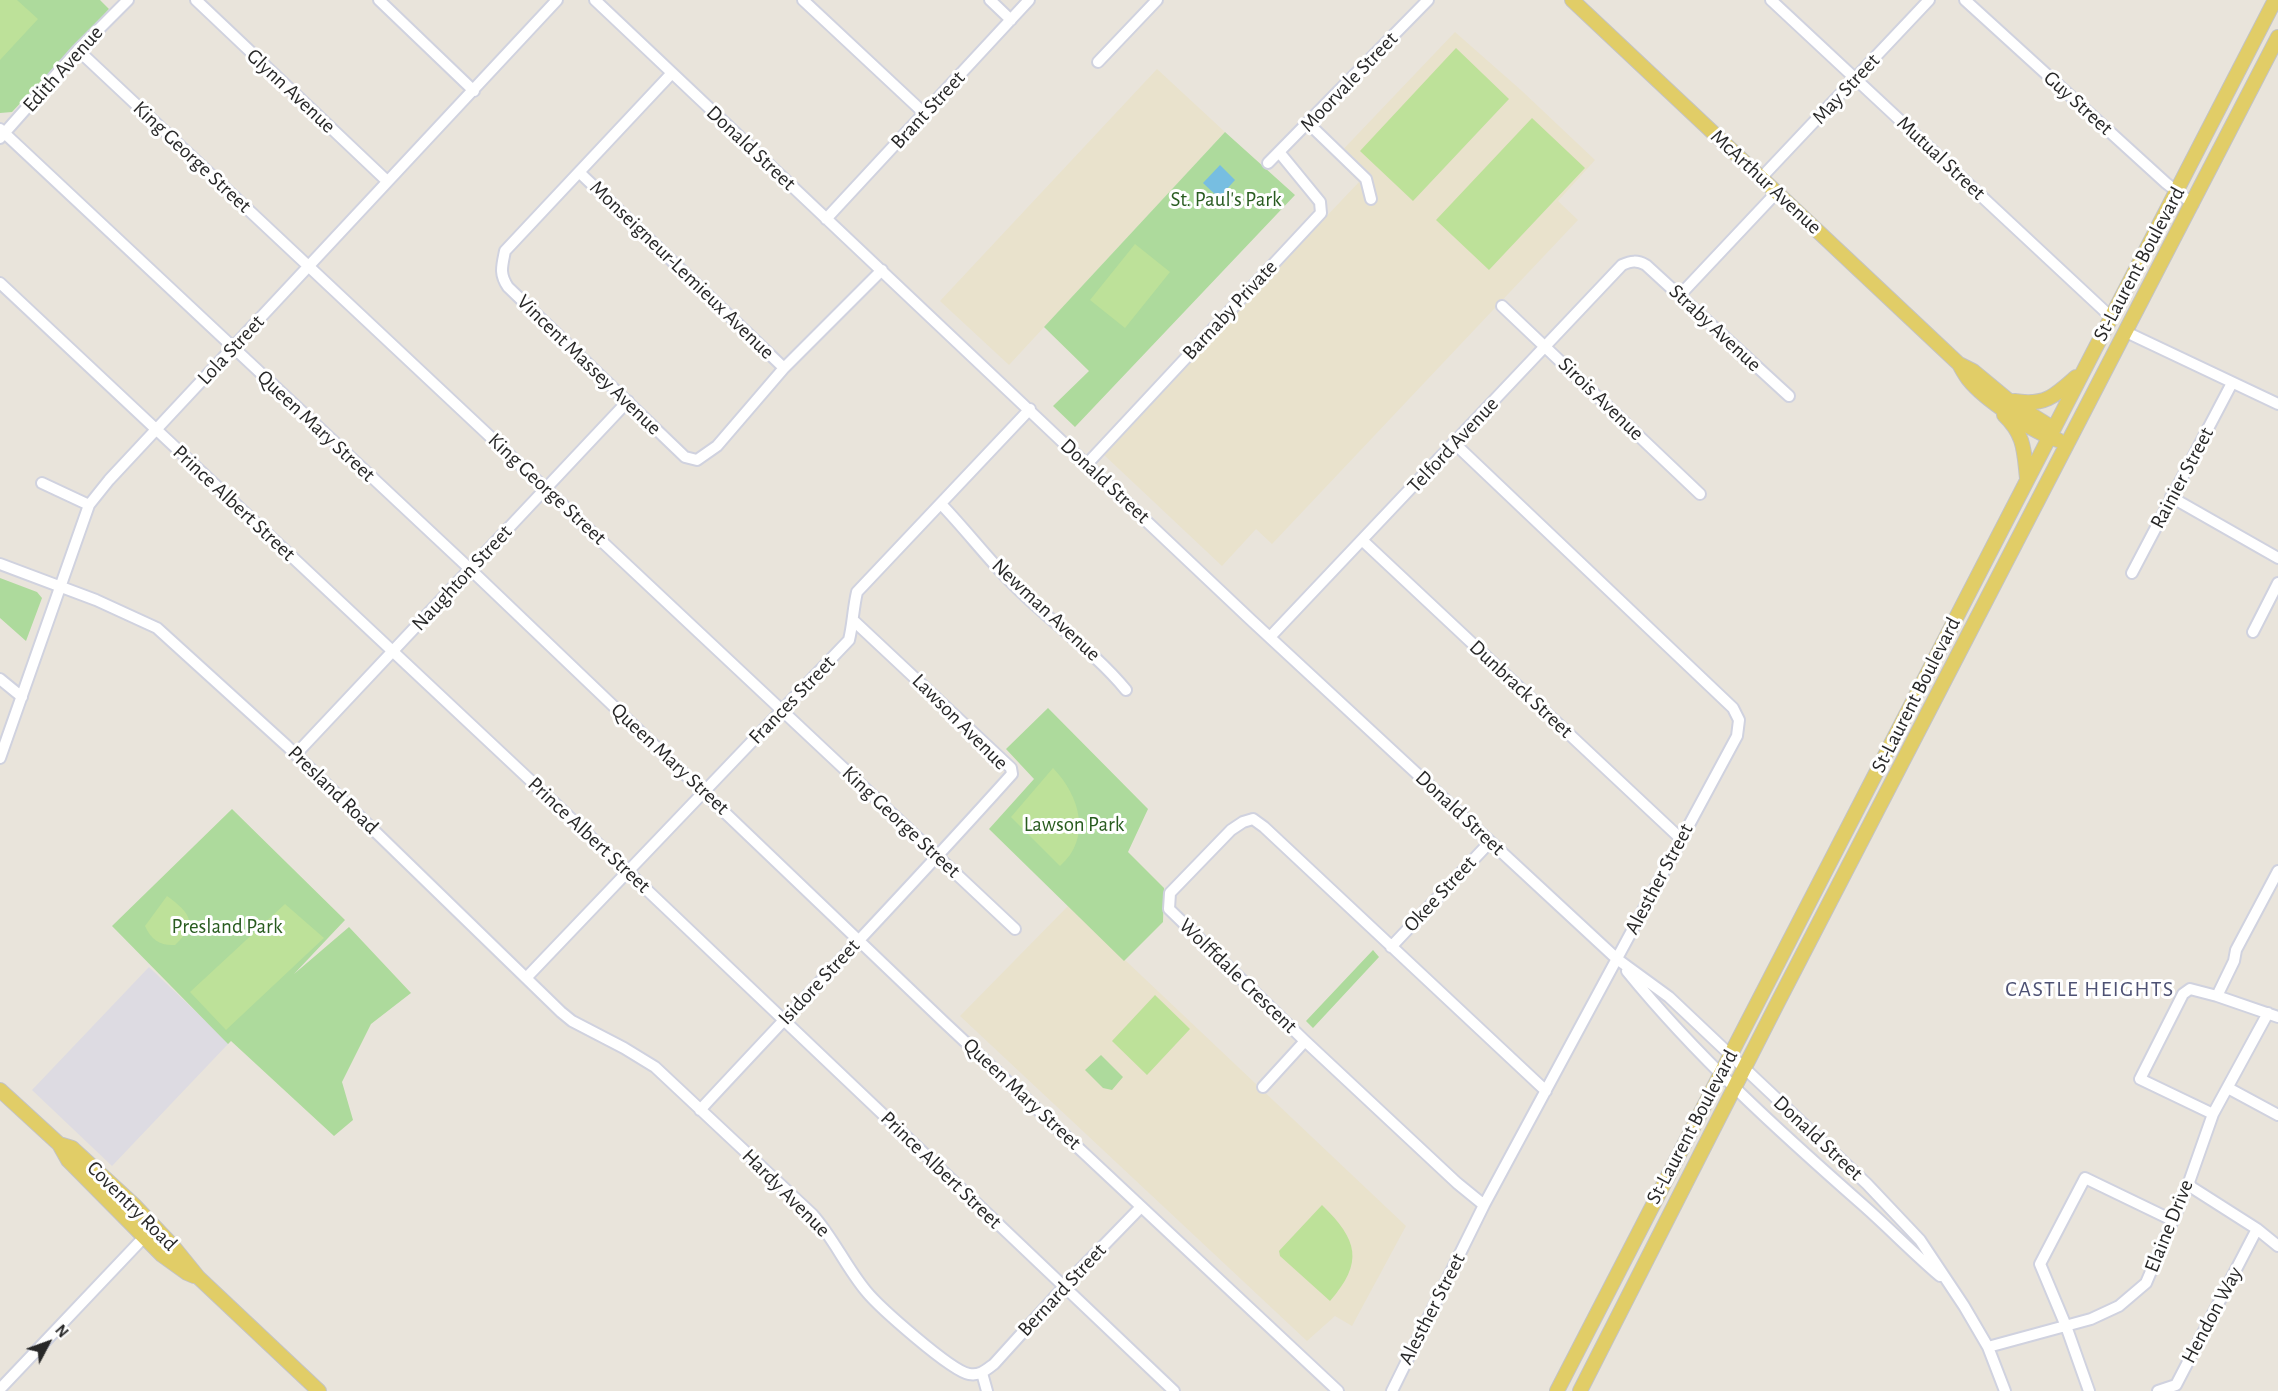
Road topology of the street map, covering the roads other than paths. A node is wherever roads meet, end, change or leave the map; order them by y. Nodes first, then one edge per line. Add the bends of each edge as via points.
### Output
1 (128, 0) edge
2 (196, 0) edge
3 (379, 0) edge
4 (557, 0) edge
5 (596, 0) edge
6 (803, 0) edge
7 (990, 0) edge
8 (1029, 0) edge
9 (1157, 0) edge
10 (1428, 0) edge
11 (1572, 0) edge
12 (1771, 0) edge
13 (1929, 0) edge
14 (1965, 0) edge
15 (2275, 0) edge
16 (1011, 20) junction
17 (2278, 37) edge
18 (78, 50) junction
19 (1098, 63) dead end
20 (672, 73) junction
21 (1856, 79) junction
22 (474, 91) junction
23 (925, 114) junction
24 (1309, 124) junction
25 (2, 134) edge
26 (1279, 152) junction
27 (1268, 163) dead end
28 (580, 173) junction
29 (1761, 178) junction
30 (387, 181) junction
31 (1777, 192) junction
32 (2177, 192) junction
33 (1371, 199) dead end
34 (2193, 204) junction
35 (826, 219) junction
36 (1639, 261) joint
37 (309, 266) junction
38 (882, 270) junction
39 (0, 283) edge
40 (1680, 295) junction
41 (1502, 306) dead end
42 (2111, 317) junction
43 (2126, 332) junction
44 (1546, 346) junction
45 (233, 348) junction
46 (1959, 364) junction
47 (784, 368) junction
48 (2082, 372) junction
49 (2232, 383) junction
50 (1789, 396) dead end
51 (1989, 398) junction
52 (2008, 400) junction
53 (628, 401) junction
54 (2278, 404) edge
55 (1030, 410) junction
56 (156, 430) junction
57 (2051, 433) junction
58 (1454, 443) junction
59 (2069, 443) junction
60 (1088, 464) junction
61 (2027, 478) junction
62 (42, 483) dead end
63 (547, 488) junction
64 (1700, 494) dead end
65 (2171, 497) junction
66 (941, 504) junction
67 (89, 505) junction
68 (1362, 540) junction
69 (2278, 558) edge
70 (0, 564) edge
71 (470, 569) junction
72 (2132, 573) dead end
73 (2278, 583) edge
74 (60, 588) junction
75 (854, 621) junction
76 (2253, 632) dead end
77 (1270, 637) junction
78 (393, 652) junction
79 (0, 679) edge
80 (1126, 690) dead end
81 (22, 697) junction
82 (781, 710) junction
83 (296, 754) junction
84 (0, 758) edge
85 (705, 791) junction
86 (1680, 838) junction
87 (1490, 842) junction
88 (939, 857) junction
89 (627, 871) junction
90 (2278, 871) edge
91 (2273, 893) edge
92 (1015, 929) dead end
93 (859, 939) junction
94 (1391, 947) junction
95 (1617, 959) junction
96 (527, 977) junction
97 (2217, 996) junction
98 (2273, 1015) edge
99 (783, 1020) junction
100 (1305, 1041) junction
101 (1730, 1056) junction
102 (639, 1057) joint
103 (1744, 1070) junction
104 (1722, 1073) junction
105 (1735, 1086) junction
106 (1263, 1087) dead end
107 (2228, 1088) junction
108 (0, 1090) edge
109 (1546, 1091) junction
110 (700, 1110) junction
111 (2213, 1114) junction
112 (2278, 1115) edge
113 (2188, 1185) junction
114 (1484, 1205) junction
115 (1141, 1207) junction
116 (2172, 1220) junction
117 (2257, 1229) junction
118 (149, 1231) junction
119 (2278, 1246) edge
120 (1949, 1284) junction
121 (1064, 1288) junction
122 (2066, 1326) junction
123 (1988, 1347) junction
124 (982, 1373) junction
125 (0, 1389) edge
126 (319, 1391) edge
127 (987, 1391) edge
128 (1174, 1391) edge
129 (1338, 1391) edge
130 (1392, 1391) edge
131 (1557, 1391) edge
132 (1580, 1391) edge
133 (2005, 1391) edge
134 (2089, 1391) edge
135 (2158, 1391) edge

1 - 18 street, Edith Avenue
2 - 30 street, Glynn Avenue
3 - 22 street
4 - 22 street, Lola Street
5 - 20 street, Donald Street
6 - 23 street
7 - 16 street
8 - 16 street, Brant Street
9 - 19 street
10 - 24 street, Moorvale Street
11 - 29 main road, McArthur Avenue
12 - 21 street, Mutual Street
13 - 21 street, May Street
14 - 32 street, Guy Street
15 - 32 main road, St-Laurent Boulevard
16 - 23 street, Brant Street
17 - 34 main road, St-Laurent Boulevard
18 - 25 street, Edith Avenue
18 - 37 street, King George Street
20 - 28 street
20 - 35 street, Donald Street
21 - 29 street, May Street
21 - 42 street, Mutual Street
22 - 30 street, Lola Street
23 - 35 street, Brant Street
24 - 26 street, Moorvale Street
24 - 33 street via 1366,179
25 - 45 street, Queen Mary Street
26 - 27 street, Moorvale Street
26 - 60 street, Barnaby Private via 1320,202 1321,213
28 - 47 street, Monseigneur-Lemieux Avenue
28 - 53 street, Vincent Massey Avenue via 505,251 502,278
29 - 31 main road, McArthur Avenue
30 - 37 street, Lola Street
31 - 40 street
31 - 46 main road, McArthur Avenue
32 - 34 street, Guy Street
32 - 42 main road, St-Laurent Boulevard
34 - 43 main road, St-Laurent Boulevard
35 - 38 street, Donald Street
36 - 40 street, Straby Avenue
36 - 44 street, Telford Avenue via 1622,265
37 - 45 street, Lola Street
37 - 63 street, King George Street
38 - 47 street
38 - 55 street, Donald Street
39 - 56 street, Prince Albert Street
40 - 50 street, Straby Avenue
41 - 44 street, Sirois Avenue
42 - 48 main road, St-Laurent Boulevard
43 - 49 street
43 - 59 main road, St-Laurent Boulevard
44 - 58 street, Telford Avenue
44 - 64 street, Sirois Avenue
45 - 56 street, Lola Street
45 - 71 street, Queen Mary Street
46 - 51 main road, McArthur Avenue via 1968,380
46 - 52 main road, McArthur Avenue
47 - 53 street, Vincent Massey Avenue via 717,446 697,460 685,457
48 - 52 main road via 2043,402
48 - 57 main road, St-Laurent Boulevard
49 - 54 street
49 - 65 street, Rainier Street
51 - 57 main road, McArthur Avenue
51 - 61 main road via 2020,436 2026,451
52 - 57 main road, McArthur Avenue
53 - 63 street, Naughton Street
55 - 60 street, Donald Street
55 - 66 street, Frances Street
56 - 67 street, Lola Street
56 - 78 street, Prince Albert Street
57 - 59 main road, McArthur Avenue
57 - 61 main road, St-Laurent Boulevard
58 - 68 street, Telford Avenue
58 - 86 street, Alesther Street via 1733,708 1739,720 1737,736
59 - 103 main road, St-Laurent Boulevard
60 - 77 street, Donald Street
61 - 101 main road, St-Laurent Boulevard
62 - 67 street
63 - 71 street, Naughton Street
63 - 82 street, King George Street
65 - 69 street
65 - 72 street, Rainier Street
66 - 75 street, Frances Street via 857,592
66 - 80 street, Newman Avenue via 1012,584 1107,667
67 - 74 street, Lola Street
68 - 77 street, Telford Avenue
68 - 86 street, Dunbrack Street
70 - 74 street, Presland Road
71 - 78 street, Naughton Street
71 - 85 street, Queen Mary Street
73 - 76 street
74 - 81 street, Lola Street
74 - 83 street, Presland Road via 157,628
75 - 82 street, Frances Street via 849,640
75 - 88 street, Lawson Avenue via 1011,768 1012,774
77 - 87 street, Donald Street
78 - 83 street, Naughton Street
78 - 89 street, Prince Albert Street
79 - 81 street
81 - 84 street, Lola Street
82 - 85 street, Frances Street
82 - 88 street, King George Street
83 - 96 street, Presland Road
85 - 89 street, Frances Street
85 - 93 street, Queen Mary Street
86 - 95 street, Alesther Street
87 - 94 street, Okee Street
87 - 95 street, Donald Street
88 - 92 street, King George Street
88 - 93 street, Isidore Street
89 - 96 street, Frances Street
89 - 99 street, Prince Albert Street
90 - 91 street
91 - 97 street via 2236,950
93 - 99 street, Isidore Street
93 - 115 street, Queen Mary Street
94 - 100 street, Wolffdale Crescent via 1253,819 1231,830 1170,893 1169,909
94 - 109 street, Wolffdale Crescent
95 - 101 street, Donald Street via 1669,997
95 - 104 street, Donald Street via 1657,1008
95 - 109 street, Alesther Street
96 - 102 street, Presland Road via 573,1021
97 - 98 street
97 - 111 street via 2190,989 2183,994 2140,1079
98 - 107 street, Elaine Drive
99 - 110 street, Isidore Street
99 - 121 street, Prince Albert Street
100 - 106 street
100 - 114 street, Wolffdale Crescent
101 - 103 street, Donald Street
101 - 104 main road, St-Laurent Boulevard
102 - 110 street, Hardy Avenue via 674,1083
103 - 105 main road, St-Laurent Boulevard
103 - 120 street, Donald Street via 1881,1198 1920,1240
104 - 105 street, Donald Street
104 - 131 main road, St-Laurent Boulevard
105 - 120 street, Donald Street via 1796,1147
105 - 132 main road, St-Laurent Boulevard
107 - 111 street, Elaine Drive
107 - 112 street
108 - 118 main road, Coventry Road via 58,1144 68,1160
109 - 114 street, Alesther Street
110 - 124 street, Hardy Avenue via 813,1215 877,1303 956,1368 970,1374
111 - 113 street, Elaine Drive
113 - 116 street, Elaine Drive
113 - 117 street
114 - 130 street, Alesther Street
115 - 121 street, Bernard Street
115 - 129 street, Queen Mary Street
116 - 122 street, Elaine Drive via 2146,1283 2119,1306
116 - 122 street via 2085,1178 2040,1264
117 - 119 street
117 - 135 street, Hendon Way via 2176,1385
118 - 125 street
118 - 126 main road, Coventry Road via 162,1255 198,1277
120 - 123 street, Donald Street
121 - 124 street, Bernard Street
121 - 128 street, Prince Albert Street
122 - 123 street, Elaine Drive
122 - 134 street
123 - 133 street, Donald Street
124 - 127 street

